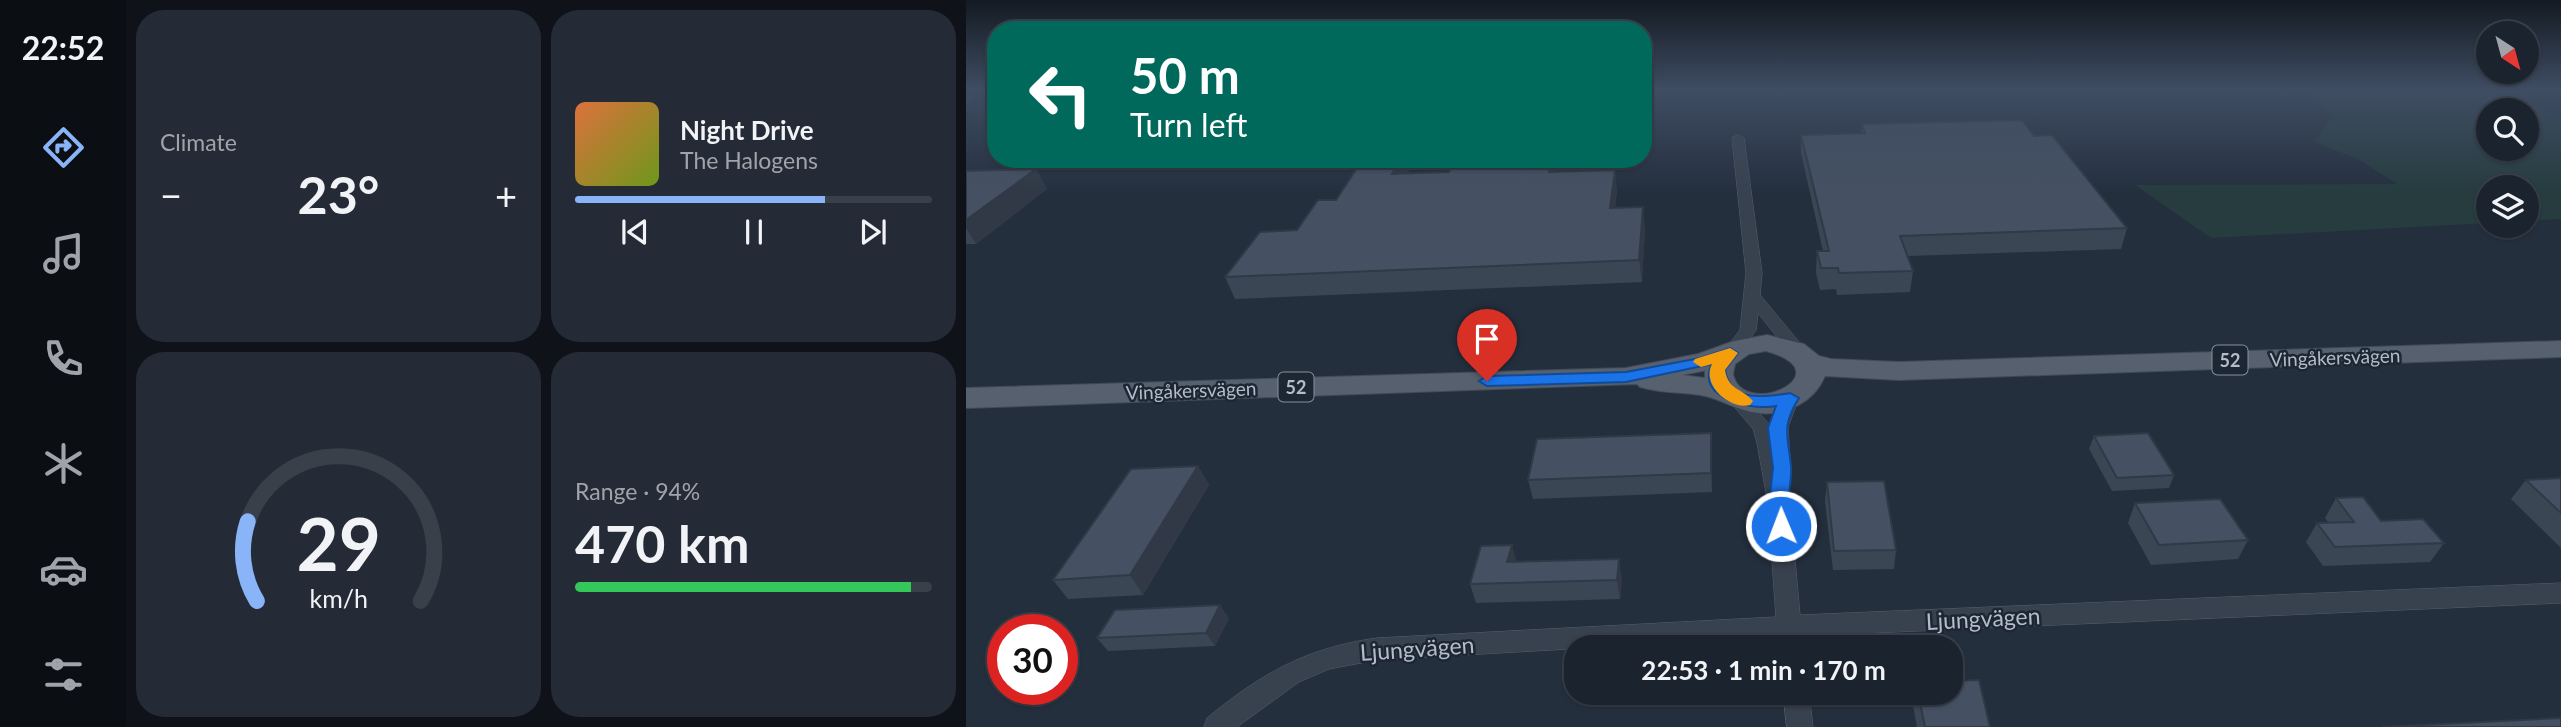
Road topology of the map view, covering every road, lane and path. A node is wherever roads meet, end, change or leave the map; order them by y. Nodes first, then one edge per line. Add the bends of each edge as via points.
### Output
1 (1738, 138) dead end
2 (1752, 296) junction
3 (2561, 349) edge
4 (1732, 352) junction
5 (1804, 357) junction
6 (1899, 371) junction
7 (1626, 377) junction
8 (1731, 394) junction
9 (1794, 397) junction
10 (966, 398) edge
11 (1779, 504) junction
12 (2561, 593) edge
13 (1789, 635) edge
14 (1824, 635) edge
15 (1564, 645) edge
16 (1797, 705) edge
17 (1217, 727) edge
18 (1800, 727) edge

1 - 2 street via 1754,273
2 - 4 street via 1748,330
2 - 5 street
3 - 6 main road, Vingåkersvägen / 52
4 - 5 main road, 52 via 1767,343 1785,346
4 - 7 main road, Vingåkersvägen / 52
4 - 8 main road via 1717,370 1718,382
5 - 6 main road, Vingåkersvägen / 52 via 1829,368
5 - 9 main road via 1813,374 1809,385
6 - 9 main road, Vingåkersvägen / 52
7 - 8 main road, Vingåkersvägen / 52
7 - 10 main road, Vingåkersvägen / 52
8 - 9 main road, 52 via 1762,404
8 - 11 street via 1762,427
9 - 11 street via 1780,414 1777,428 1782,468
11 - 13 street
12 - 14 street, Ljungvägen
15 - 17 street, Ljungvägen via 1345,652 1318,659 1265,688
16 - 18 street

